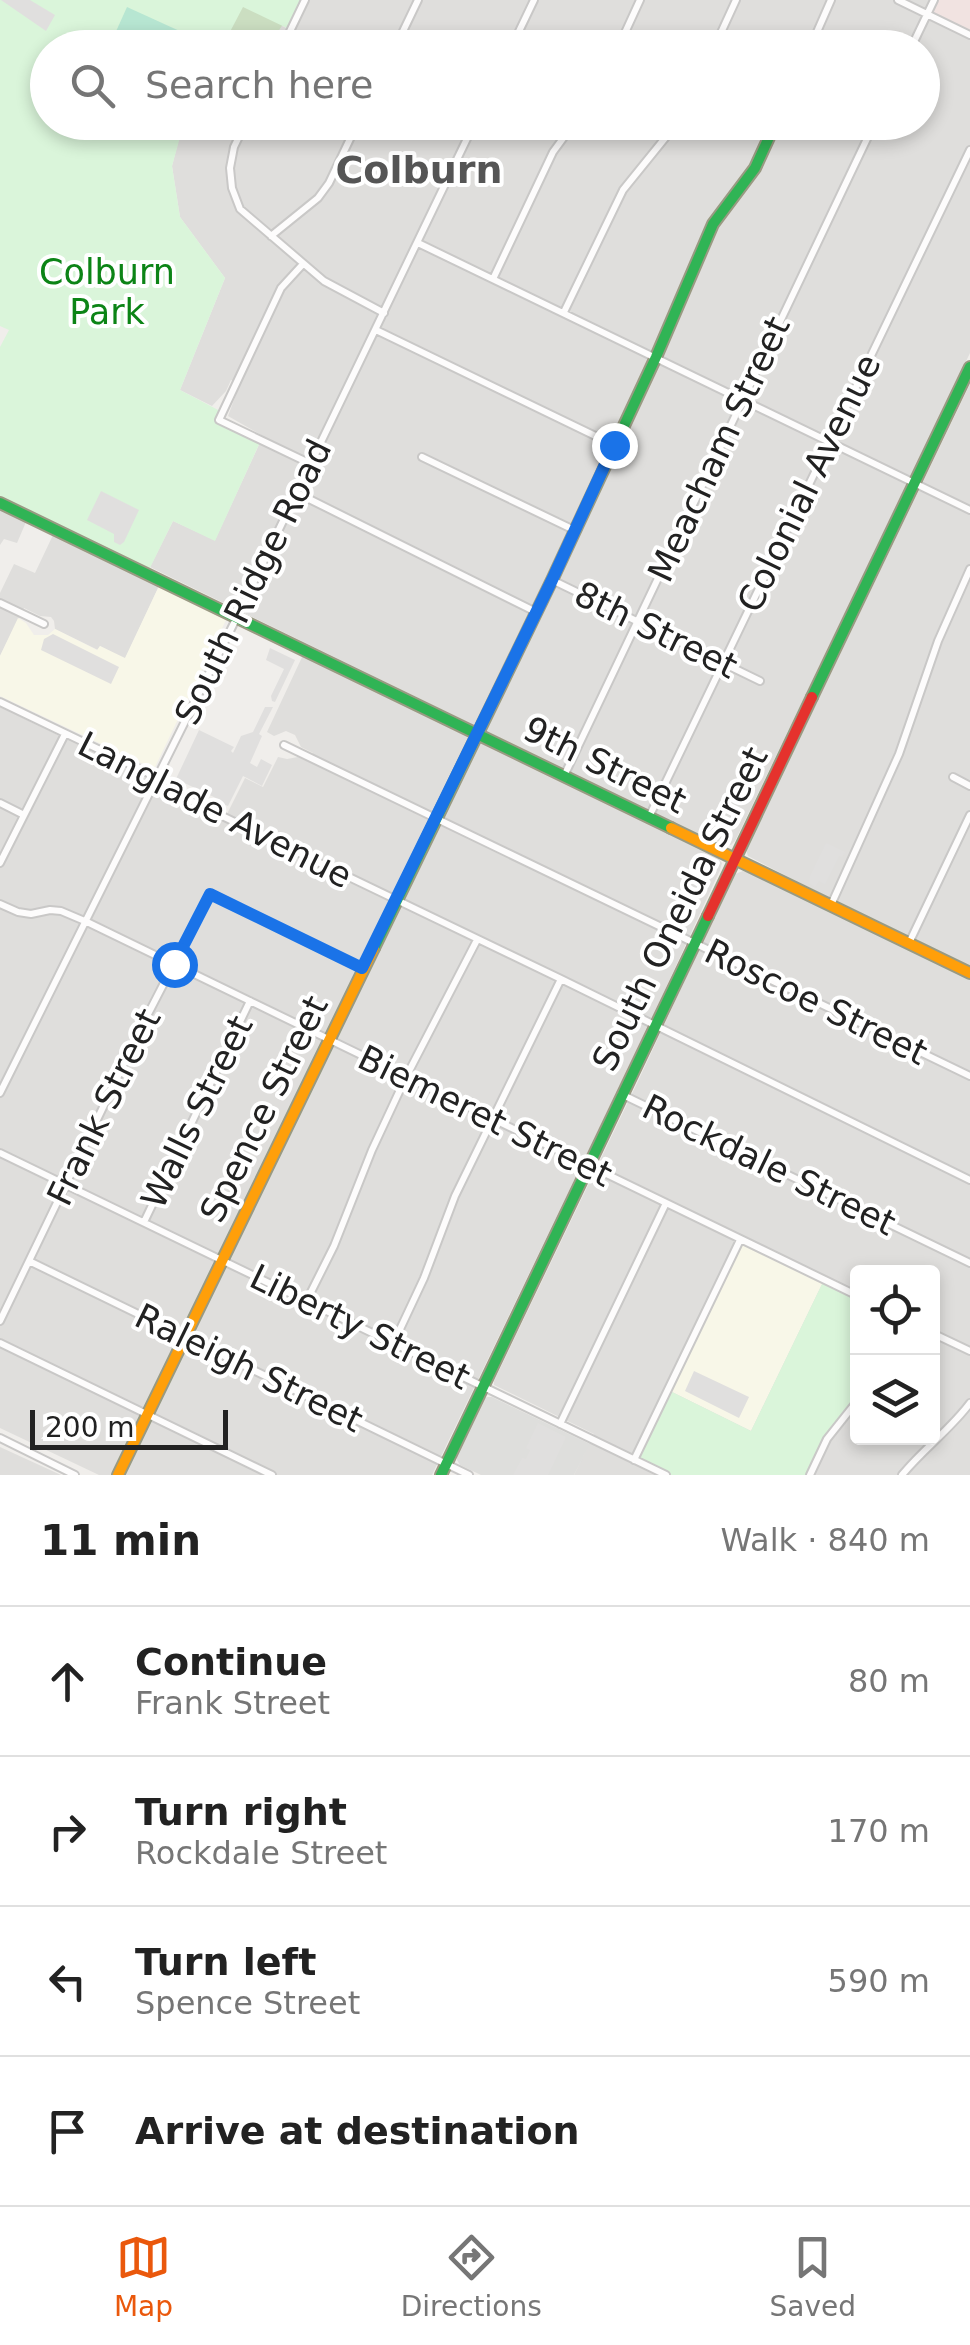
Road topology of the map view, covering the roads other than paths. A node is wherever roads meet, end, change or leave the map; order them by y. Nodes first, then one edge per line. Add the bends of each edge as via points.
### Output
1 (305, 0) edge
2 (418, 0) edge
3 (534, 0) edge
4 (640, 0) edge
5 (736, 0) edge
6 (831, 0) edge
7 (898, 0) edge
8 (934, 0) edge
9 (928, 14) junction
10 (291, 30) edge
11 (403, 30) edge
12 (520, 30) edge
13 (626, 30) edge
14 (722, 30) edge
15 (818, 30) edge
16 (920, 30) edge
17 (970, 35) edge
18 (237, 140) edge
19 (349, 140) edge
20 (467, 140) edge
21 (562, 140) edge
22 (663, 140) edge
23 (768, 140) edge
24 (866, 140) edge
25 (970, 150) edge
26 (270, 236) junction
27 (418, 243) junction
28 (303, 264) junction
29 (493, 280) junction
30 (564, 312) junction
31 (384, 313) junction
32 (376, 330) junction
33 (656, 358) junction
34 (970, 367) edge
35 (742, 399) junction
36 (829, 442) junction
37 (614, 445) junction
38 (422, 457) dead end
39 (311, 464) junction
40 (915, 483) junction
41 (297, 493) junction
42 (0, 503) edge
43 (970, 510) edge
44 (574, 530) junction
45 (970, 569) edge
46 (552, 580) junction
47 (0, 603) edge
48 (536, 612) junction
49 (237, 617) junction
50 (637, 621) junction
51 (44, 624) dead end
52 (723, 663) junction
53 (760, 681) dead end
54 (0, 702) edge
55 (476, 733) junction
56 (65, 734) junction
57 (284, 745) dead end
58 (564, 776) junction
59 (953, 778) dead end
60 (156, 781) junction
61 (970, 786) edge
62 (0, 803) edge
63 (24, 814) junction
64 (970, 815) edge
65 (649, 817) junction
66 (436, 818) junction
67 (736, 859) junction
68 (0, 863) edge
69 (395, 900) junction
70 (0, 904) edge
71 (831, 905) junction
72 (86, 922) junction
73 (477, 940) junction
74 (694, 943) junction
75 (909, 943) junction
76 (174, 964) junction
77 (362, 968) junction
78 (970, 973) edge
79 (561, 979) junction
80 (250, 1002) junction
81 (654, 1025) junction
82 (328, 1039) junction
83 (970, 1076) edge
84 (406, 1077) junction
85 (0, 1094) edge
86 (621, 1094) junction
87 (492, 1119) junction
88 (0, 1153) edge
89 (588, 1166) junction
90 (970, 1180) edge
91 (66, 1184) junction
92 (666, 1204) junction
93 (144, 1222) junction
94 (740, 1240) junction
95 (222, 1259) junction
96 (29, 1261) junction
97 (970, 1263) edge
98 (850, 1292) edge
99 (306, 1300) junction
100 (0, 1321) edge
101 (184, 1337) junction
102 (940, 1337) edge
103 (394, 1342) junction
104 (0, 1343) edge
105 (970, 1351) edge
106 (483, 1387) junction
107 (970, 1403) edge
108 (850, 1411) edge
109 (147, 1415) junction
110 (560, 1424) junction
111 (0, 1438) edge
112 (634, 1460) junction
113 (443, 1470) edge
114 (75, 1475) edge
115 (118, 1475) edge
116 (272, 1475) edge
117 (468, 1475) edge
118 (666, 1475) edge
119 (810, 1475) edge
120 (902, 1475) edge

1 - 10 street
2 - 11 street
3 - 12 street
4 - 13 street
5 - 14 street
6 - 15 street
7 - 9 street
8 - 9 street
9 - 16 street
9 - 17 street
18 - 26 street via 232,188 240,209
19 - 26 street via 318,198
20 - 27 street, South Ridge Road
21 - 29 street
22 - 30 street via 623,190
23 - 33 street, Spence Street via 714,224
24 - 35 street, Meacham Street
25 - 36 street, Colonial Avenue
26 - 28 street
27 - 29 street
27 - 31 street, South Ridge Road
28 - 31 street
28 - 39 street via 281,288 219,420
29 - 30 street
30 - 33 street
31 - 32 street, South Ridge Road
32 - 37 street
32 - 39 street, South Ridge Road
33 - 35 street
33 - 37 street, Spence Street
34 - 40 street, South Oneida Street
35 - 36 street
35 - 50 street, Meacham Street
36 - 40 street
36 - 52 street, Colonial Avenue
37 - 44 street, Spence Street
38 - 44 street
39 - 41 street, South Ridge Road
40 - 43 street
40 - 67 street, South Oneida Street
41 - 48 street
41 - 49 street, South Ridge Road
42 - 49 street, 9th Street
44 - 46 street, Spence Street
45 - 71 street via 899,754
46 - 48 street, Spence Street
46 - 50 street, 8th Street
47 - 51 street
48 - 55 street, Spence Street
49 - 55 street, 9th Street
49 - 60 street, South Ridge Road
50 - 52 street, 8th Street
50 - 58 street, Meacham Street
52 - 53 street, 8th Street
52 - 65 street, Colonial Avenue
54 - 56 street, Langlade Avenue
55 - 58 street, 9th Street
55 - 66 street, Spence Street
56 - 60 street, Langlade Avenue
56 - 63 street
57 - 66 street, Roscoe Street
58 - 65 street, 9th Street
59 - 61 street
60 - 69 street, Langlade Avenue
60 - 72 street, South Ridge Road
62 - 63 street
63 - 68 street
64 - 75 street
65 - 67 street, 9th Street
66 - 69 street, Spence Street
66 - 74 street, Roscoe Street
67 - 71 street, 9th Street
67 - 74 street, South Oneida Street
69 - 73 street, Langlade Avenue
69 - 77 street, Spence Street
70 - 72 street, Biemeret Street via 31,914 61,911
71 - 75 street, 9th Street
72 - 76 street, Biemeret Street
72 - 85 street, South Ridge Road
73 - 79 street, Langlade Avenue
73 - 84 street
74 - 81 street, South Oneida Street
74 - 83 street, Roscoe Street
75 - 78 street, 9th Street
76 - 77 street, Frank Street via 210,894
76 - 80 street, Biemeret Street
76 - 91 street, Frank Street
77 - 82 street, Spence Street
79 - 81 street, Langlade Avenue
79 - 87 street
80 - 82 street, Biemeret Street
80 - 93 street, Walls Street
81 - 86 street, South Oneida Street
81 - 90 street, Langlade Avenue
82 - 84 street, Biemeret Street
82 - 95 street, Spence Street
84 - 87 street, Biemeret Street
84 - 99 street
86 - 89 street, South Oneida Street
86 - 97 street, Rockdale Street
87 - 89 street, Biemeret Street
87 - 103 street
88 - 91 street, Liberty Street
89 - 92 street, Biemeret Street
89 - 106 street, South Oneida Street
91 - 93 street, Liberty Street
91 - 96 street, Frank Street
92 - 94 street, Biemeret Street
92 - 110 street
93 - 95 street, Liberty Street
94 - 98 street, Biemeret Street
94 - 112 street
95 - 99 street, Liberty Street
95 - 101 street, Spence Street
96 - 100 street, Frank Street
96 - 101 street, Raleigh Street
99 - 103 street, Liberty Street
101 - 109 street, Spence Street
101 - 113 street, Raleigh Street
102 - 105 street
103 - 106 street, Liberty Street
104 - 109 street
106 - 110 street, Liberty Street
106 - 113 street, South Oneida Street
107 - 120 street
108 - 119 street
109 - 115 street, Spence Street
109 - 116 street
110 - 112 street, Liberty Street
111 - 114 street
112 - 118 street, Liberty Street
113 - 117 street, Raleigh Street

